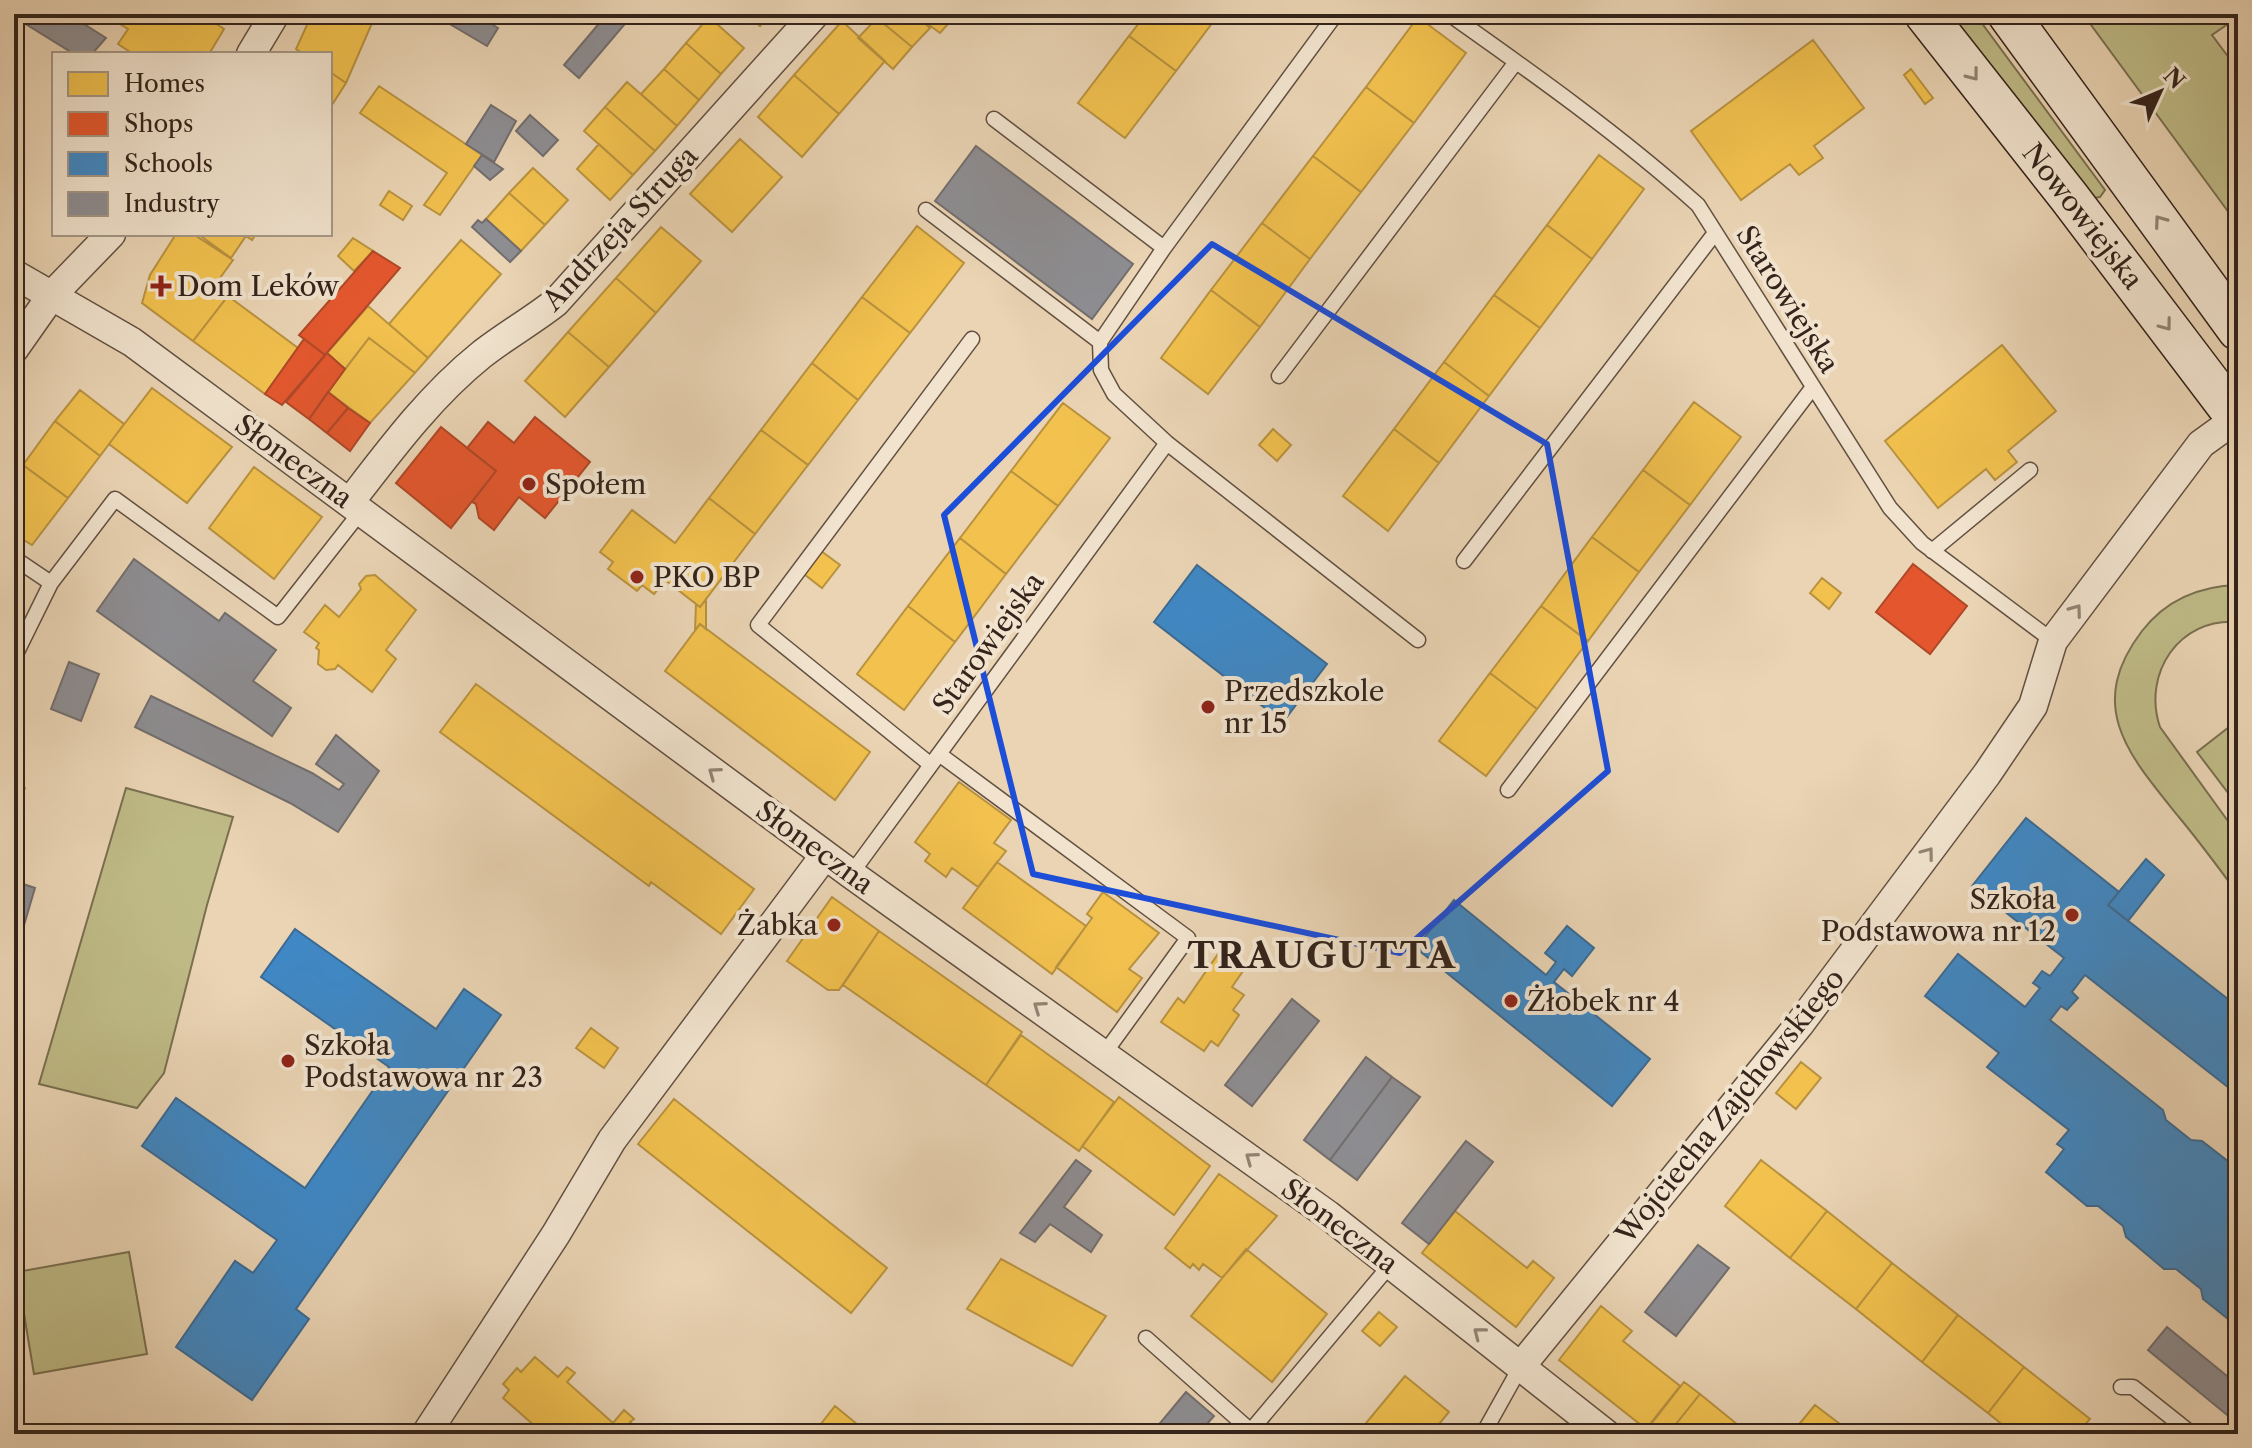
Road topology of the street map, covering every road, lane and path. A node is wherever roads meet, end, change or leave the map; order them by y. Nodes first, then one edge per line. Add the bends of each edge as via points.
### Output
1 (275, 14) edge
2 (815, 14) edge
3 (1336, 14) edge
4 (1449, 14) edge
5 (1925, 14) edge
6 (2008, 14) edge
7 (252, 52) edge
8 (1516, 62) junction
9 (994, 119) dead end
10 (926, 210) dead end
11 (1715, 233) junction
12 (109, 236) edge
13 (1164, 248) junction
14 (14, 274) edge
15 (52, 295) junction
16 (2238, 330) edge
17 (972, 339) dead end
18 (1100, 342) junction
19 (14, 349) edge
20 (1279, 376) dead end
21 (1813, 387) junction
22 (2237, 419) edge
23 (1167, 443) junction
24 (2030, 470) dead end
25 (356, 506) junction
26 (1932, 551) junction
27 (14, 558) edge
28 (1464, 561) dead end
29 (51, 583) junction
30 (1418, 640) dead end
31 (2053, 641) junction
32 (14, 658) edge
33 (935, 759) junction
34 (1508, 790) dead end
35 (825, 855) junction
36 (851, 874) junction
37 (1104, 1054) junction
38 (1391, 1264) junction
39 (1146, 1338) dead end
40 (1521, 1366) junction
41 (2121, 1387) dead end
42 (1250, 1432) edge
43 (426, 1434) edge
44 (1483, 1434) edge
45 (1606, 1434) edge
46 (2192, 1434) edge

1 - 7 street
2 - 25 street, Andrzeja Struga via 556,302 443,389
3 - 13 lane
4 - 8 lane, Starowiejska
5 -> 22 street, Nowowiejska
16 -> 6 street, Nowowiejska
8 - 11 lane, Starowiejska via 1665,175 1698,205
8 - 20 lane
9 - 13 lane
10 - 18 lane
11 - 21 lane, Starowiejska
11 - 28 lane
12 - 15 street
13 - 18 lane
14 - 15 street, Słoneczna
15 - 19 street
15 - 25 street, Słoneczna via 132,342
17 - 33 lane via 758,625
18 - 23 lane via 1101,370 1114,394
21 - 26 lane, Starowiejska via 1890,508
21 - 34 lane
31 -> 22 street, Wojciecha Zajchowskiego via 2201,444
23 - 30 lane
23 - 33 lane, Starowiejska
24 - 26 lane
25 - 29 lane via 278,617 115,499
35 -> 25 street, Słoneczna
26 - 31 lane, Starowiejska
27 - 29 lane
29 - 32 lane
40 -> 31 street, Wojciecha Zajchowskiego via 1799,1025 1987,774 2033,706
33 - 36 lane, Starowiejska
33 - 37 lane via 1188,938
35 - 36 street, Słoneczna
35 - 43 street via 612,1140
37 -> 36 street, Słoneczna
38 -> 37 street, Słoneczna
40 -> 38 street, Słoneczna
38 - 42 lane
39 - 42 lane
40 - 44 lane
40 - 45 street, Słoneczna
41 - 46 lane via 2133,1387

